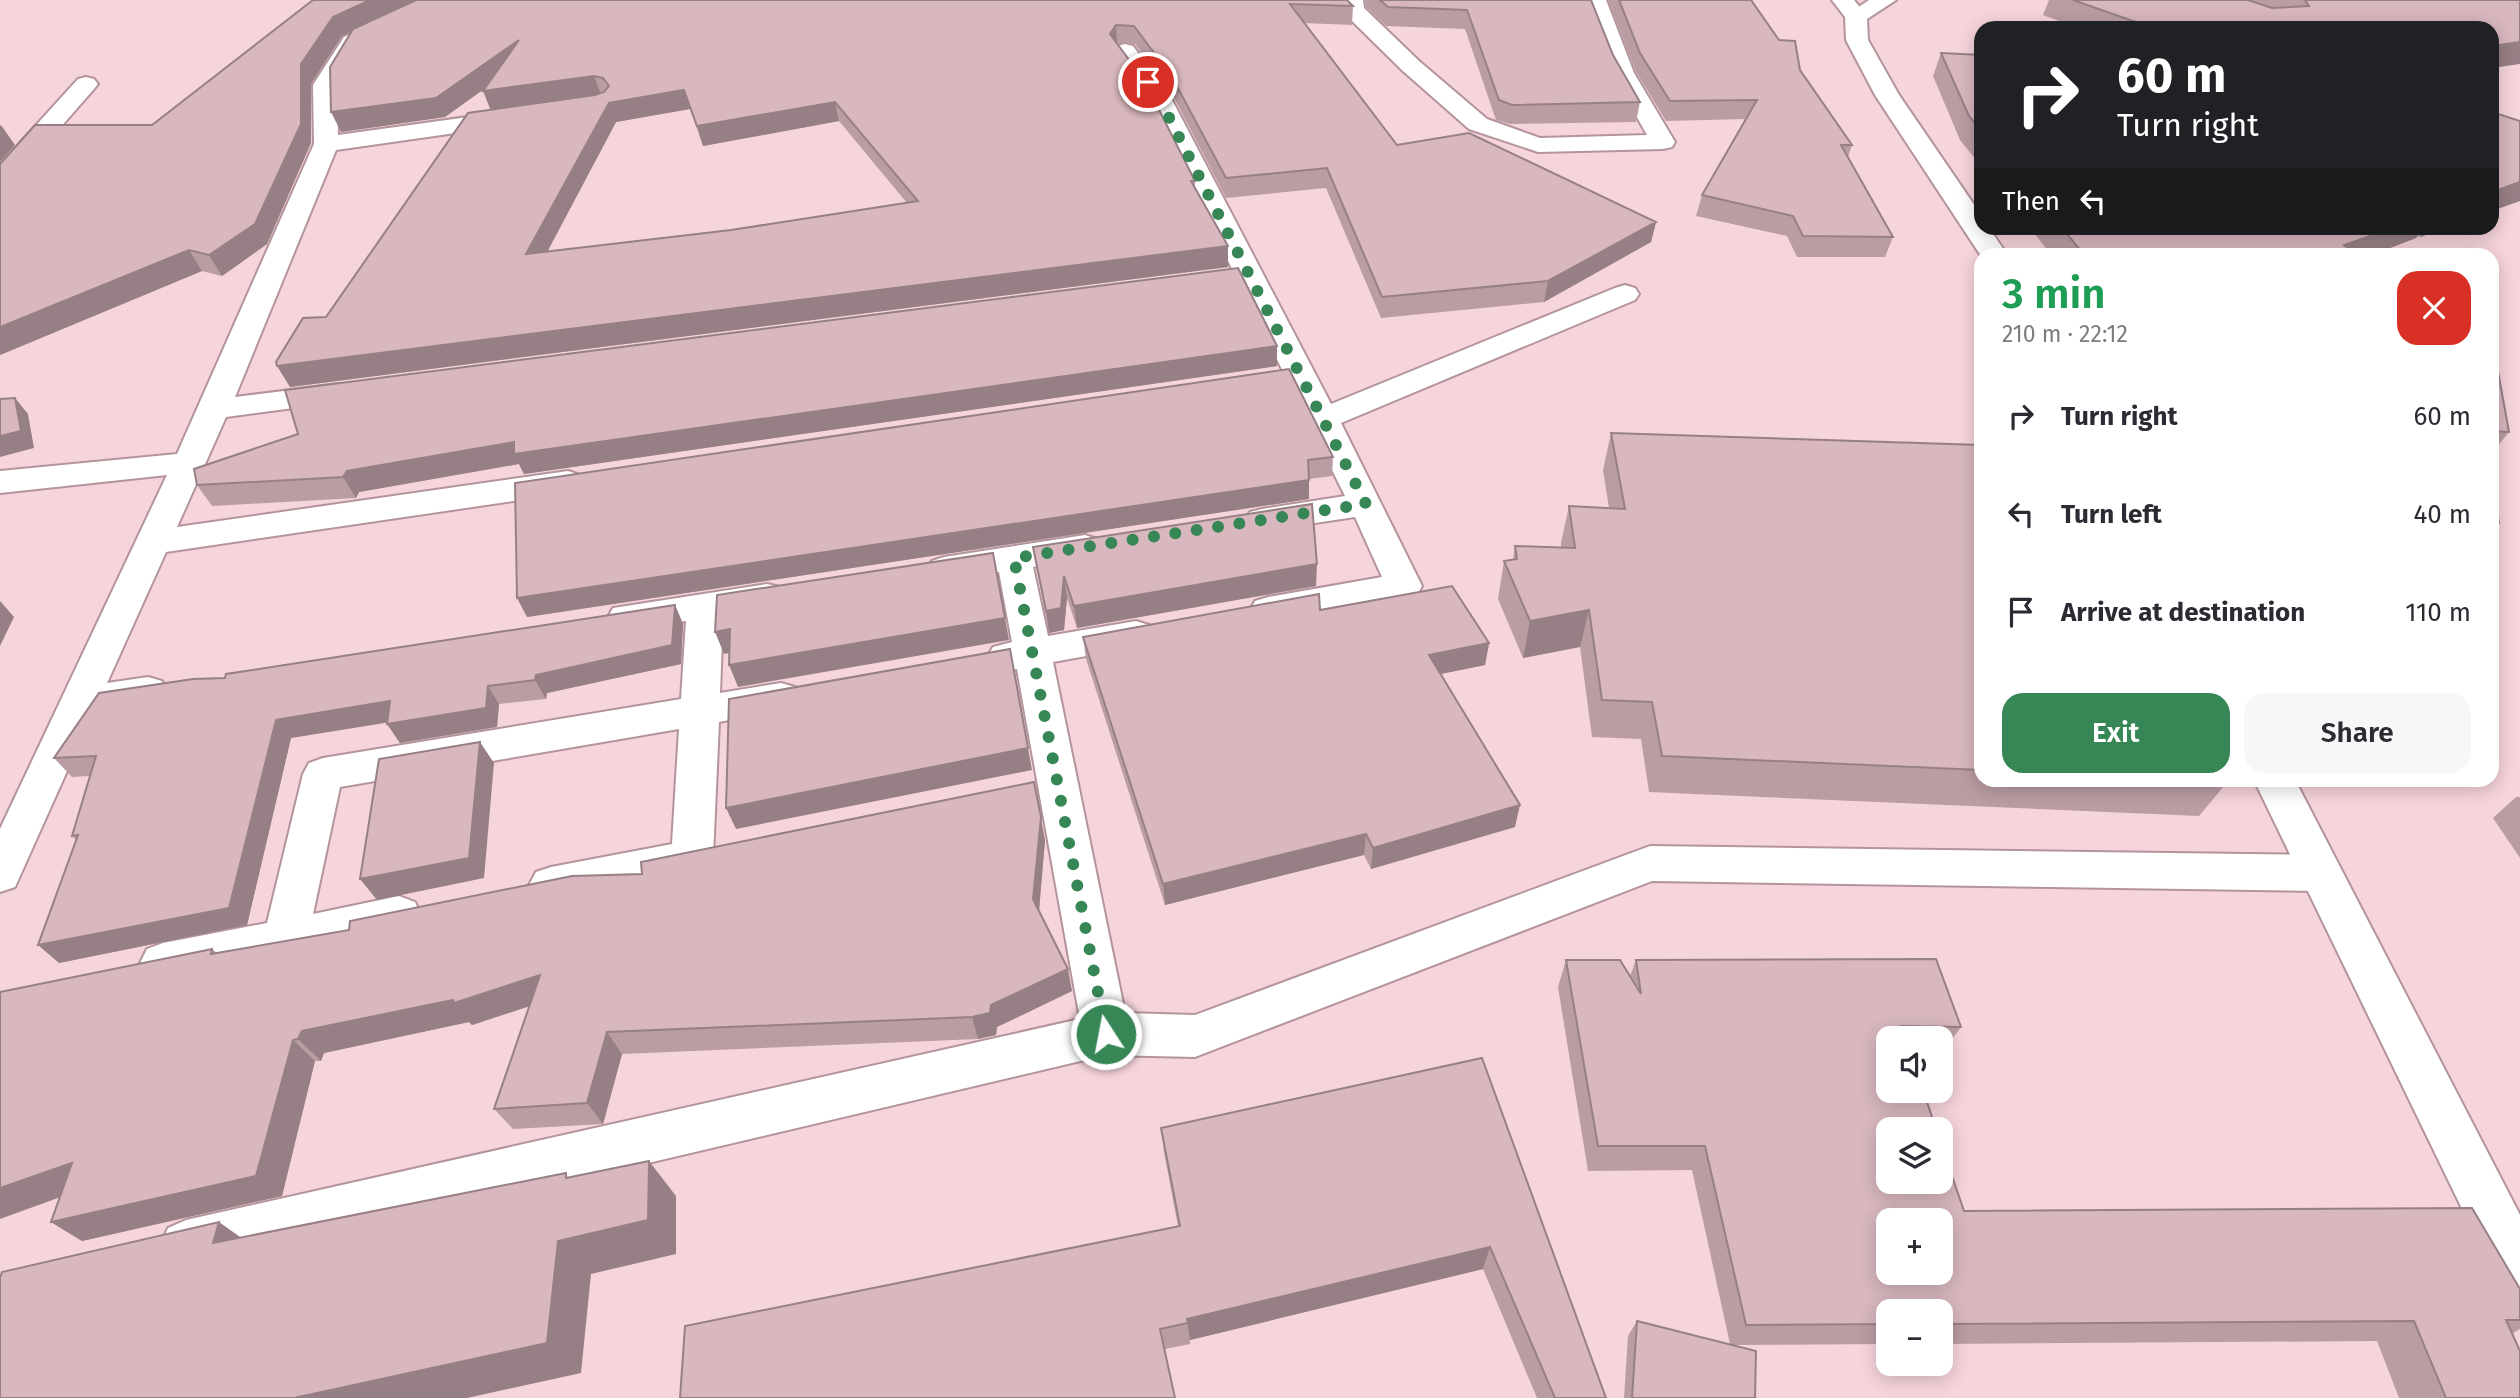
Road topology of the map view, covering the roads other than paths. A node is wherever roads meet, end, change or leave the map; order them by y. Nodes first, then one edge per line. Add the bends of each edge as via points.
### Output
1 (441, 0) edge
2 (1352, 0) edge
3 (1595, 0) edge
4 (1885, 0) edge
5 (1849, 5) edge
6 (1125, 51) edge
7 (86, 84) dead end
8 (532, 115) edge
9 (326, 144) junction
10 (0, 181) edge
11 (1974, 225) edge
12 (1625, 294) dead end
13 (366, 390) edge
14 (214, 409) junction
15 (1323, 419) junction
16 (188, 463) junction
17 (596, 478) edge
18 (0, 482) edge
19 (1366, 504) junction
20 (1230, 525) edge
21 (1122, 541) edge
22 (153, 542) junction
23 (1014, 558) junction
24 (907, 574) edge
25 (799, 591) edge
26 (705, 605) junction
27 (1231, 617) edge
28 (597, 622) edge
29 (1165, 628) edge
30 (1032, 652) junction
31 (978, 662) edge
32 (176, 686) edge
33 (819, 690) edge
34 (80, 701) junction
35 (699, 711) junction
36 (2277, 787) edge
37 (2319, 873) junction
38 (0, 874) edge
39 (516, 892) edge
40 (435, 908) edge
41 (286, 937) junction
42 (122, 971) edge
43 (1106, 1034) junction
44 (148, 1255) edge
45 (2520, 1270) edge

1 - 9 street via 352,42 325,85
2 - 3 street via 1354,10 1478,124 1538,145 1663,142 1623,73
4 - 5 street
5 - 11 street via 1857,40 1886,95
6 - 15 street via 1159,98 1237,277 1287,376
7 - 10 street
8 - 9 street
9 - 14 street
12 - 15 street
13 - 14 street
14 - 16 street
15 - 19 street
16 - 18 street
16 - 22 street
17 - 22 street
19 - 20 street
19 - 27 street via 1404,586
21 - 23 street
22 - 34 street
23 - 24 street
23 - 30 street
25 - 26 street
26 - 28 street
26 - 35 street
29 - 30 street
30 - 31 street
30 - 43 street via 1037,788
32 - 34 street
33 - 35 street
34 - 38 street
35 - 39 street via 712,853
35 - 41 street via 323,774
36 - 37 street
37 - 43 street via 1650,863 1195,1036
37 - 45 street
40 - 41 street
41 - 42 street
43 - 44 street

